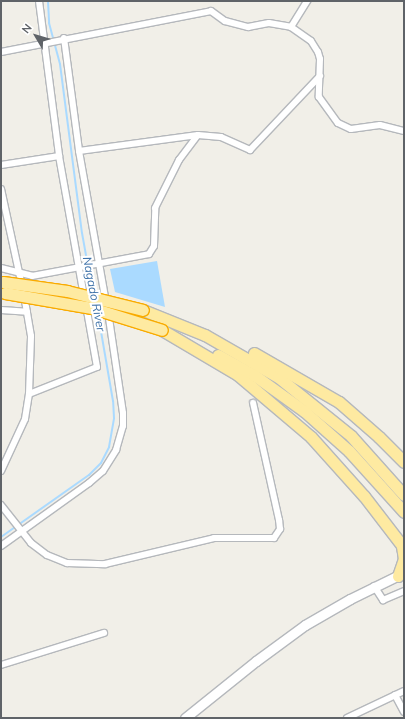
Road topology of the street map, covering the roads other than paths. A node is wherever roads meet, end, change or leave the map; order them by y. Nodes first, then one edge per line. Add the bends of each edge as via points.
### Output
1 (38, 1) edge
2 (307, 1) edge
3 (291, 27) junction
4 (64, 38) junction
5 (44, 41) junction
6 (1, 52) edge
7 (320, 76) junction
8 (404, 131) edge
9 (198, 135) junction
10 (79, 151) junction
11 (58, 156) junction
12 (1, 164) edge
13 (1, 189) edge
14 (100, 264) junction
15 (79, 267) junction
16 (1, 268) edge
17 (19, 272) junction
18 (2, 287) edge
19 (1, 310) edge
20 (27, 312) junction
21 (205, 335) junction
22 (174, 337) junction
23 (29, 394) junction
24 (253, 403) dead end
25 (404, 462) edge
26 (1, 471) edge
27 (404, 495) edge
28 (1, 505) edge
29 (404, 512) edge
30 (21, 530) junction
31 (1, 546) edge
32 (403, 548) edge
33 (401, 574) edge
34 (374, 586) junction
35 (404, 591) edge
36 (104, 633) dead end
37 (1, 664) edge
38 (404, 691) edge
39 (395, 695) junction
40 (404, 712) edge
41 (186, 718) edge
42 (347, 718) edge

1 - 5 street
2 - 3 street
3 - 4 street via 268,24 248,27 225,21 210,11
3 - 7 street via 310,41 318,52
4 - 5 street
4 - 10 street
5 - 6 street
5 - 11 street
7 - 8 street via 319,97 338,123 351,129 380,126
7 - 9 street via 250,150 221,136
9 - 10 street
9 - 14 street via 179,160 155,208 152,250 149,254
10 - 14 street
11 - 12 street
11 - 15 street
13 - 17 street
14 - 15 street
14 - 30 street via 123,413 120,438 103,471
15 - 17 street via 32,276
15 - 23 street via 97,368
16 - 17 street
17 - 20 street
18 - 21 highway, bridge via 98,297 176,322
18 - 22 highway, bridge via 86,306 162,330
19 - 20 street
20 - 23 street via 32,358
21 - 25 highway via 215,334 246,348 339,402
21 - 27 highway via 260,364 314,404 351,436
22 - 29 highway via 254,375 304,411 349,451
22 - 32 highway via 238,375 311,437 364,496
23 - 26 street via 24,419
24 - 30 street via 279,520 280,529 274,538 214,538 105,564 85,565 67,563 47,555
28 - 30 street
30 - 31 street
32 - 33 highway
33 - 34 main road
34 - 35 street via 382,600
34 - 41 main road via 288,637
36 - 37 street
38 - 39 street
39 - 40 street
39 - 42 street

